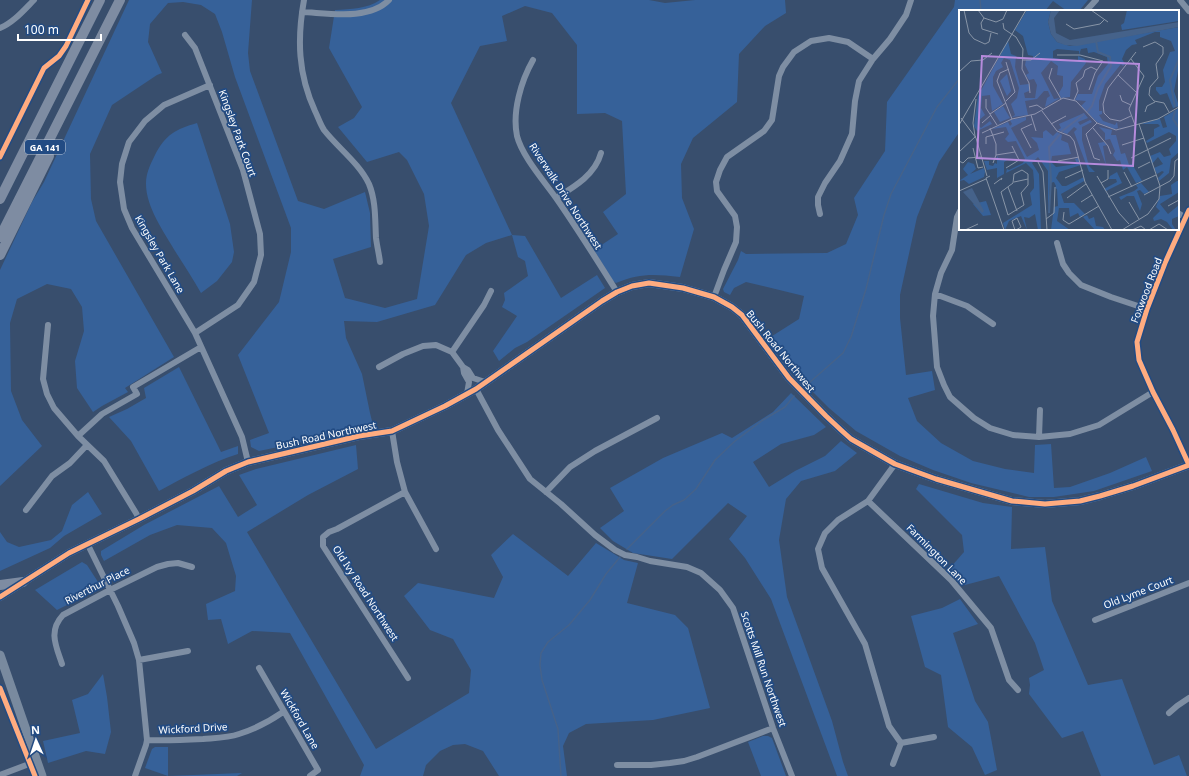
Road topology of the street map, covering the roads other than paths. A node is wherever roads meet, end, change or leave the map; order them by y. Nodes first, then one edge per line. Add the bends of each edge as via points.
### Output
1 (34, 0) edge
2 (100, 0) edge
3 (120, 0) edge
4 (304, 0) edge
5 (389, 0) edge
6 (911, 0) edge
7 (1096, 0) edge
8 (1180, 0) edge
9 (1087, 10) edge
10 (1189, 11) edge
11 (302, 12) junction
12 (0, 28) edge
13 (186, 35) dead end
14 (873, 59) junction
15 (533, 60) dead end
16 (85, 69) junction
17 (210, 85) junction
18 (601, 153) dead end
19 (556, 198) junction
20 (0, 200) edge
21 (1189, 210) edge
22 (820, 214) dead end
23 (959, 214) edge
24 (1179, 214) edge
25 (1186, 218) junction
26 (0, 237) edge
27 (1057, 243) dead end
28 (0, 255) edge
29 (380, 262) dead end
30 (491, 291) dead end
31 (616, 292) junction
32 (935, 294) junction
33 (714, 297) junction
34 (1147, 309) junction
35 (993, 324) dead end
36 (48, 325) dead end
37 (195, 333) junction
38 (201, 347) junction
39 (452, 352) junction
40 (379, 367) dead end
41 (463, 367) junction
42 (485, 382) junction
43 (476, 389) junction
44 (1153, 392) junction
45 (467, 394) junction
46 (1040, 410) dead end
47 (656, 418) dead end
48 (392, 431) junction
49 (78, 436) junction
50 (1039, 437) junction
51 (87, 444) junction
52 (248, 462) junction
53 (894, 464) junction
54 (1189, 465) edge
55 (405, 492) junction
56 (546, 492) junction
57 (868, 501) junction
58 (26, 510) dead end
59 (139, 519) junction
60 (88, 545) junction
61 (436, 549) dead end
62 (192, 568) dead end
63 (23, 582) junction
64 (1189, 583) edge
65 (0, 586) edge
66 (110, 590) junction
67 (0, 597) edge
68 (1095, 620) dead end
69 (188, 651) dead end
70 (0, 655) edge
71 (139, 660) junction
72 (62, 664) dead end
73 (259, 668) dead end
74 (408, 678) dead end
75 (1018, 690) dead end
76 (1189, 698) edge
77 (283, 712) junction
78 (1169, 712) dead end
79 (773, 728) junction
80 (934, 737) dead end
81 (147, 740) junction
82 (901, 743) junction
83 (37, 761) junction
84 (893, 764) dead end
85 (618, 765) dead end
86 (0, 775) edge
87 (42, 776) edge
88 (135, 776) edge
89 (310, 776) edge
90 (792, 776) edge

1 - 12 street
2 - 20 highway, GA 141
3 - 16 highway, GA 141
4 - 11 street
5 - 11 street via 369,12 350,15
6 - 14 street via 906,15
7 - 9 street
8 - 10 street
11 - 29 street via 299,46 311,103 323,128 356,164 369,184 374,203
13 - 17 street, Kingsley Park Court via 195,48
14 - 22 street via 859,82 852,134 840,161 818,197
14 - 33 street via 848,42 829,38 811,41 794,52 783,67 779,76 772,120 764,131 726,157 716,182 717,191 735,216 737,227 736,242
15 - 19 street, Riverwalk Drive Northwest via 526,71 516,112 518,137 527,156
16 - 26 highway, GA 141
16 - 28 highway via 70,110
17 - 37 street, Kingsley Park Court via 243,170 260,234 261,256 254,282 238,305
17 - 37 street, Kingsley Park Lane via 164,105 145,121 129,142 120,182 124,208 132,228
18 - 19 street via 593,169
19 - 31 street, Riverwalk Drive Northwest
21 - 25 street, Foxwood Road
23 - 32 street via 952,250
24 - 25 street
25 - 34 street, Foxwood Road
27 - 34 street via 1069,274 1081,285
30 - 39 street
31 - 33 street, Bush Road Northwest via 649,283 683,288
31 - 42 street, Bush Road Northwest
32 - 35 street via 967,306
32 - 50 street via 933,316 937,367 950,397 990,428 1013,435
33 - 53 street, Bush Road Northwest via 742,315 789,378 826,416 851,439
34 - 44 street, Foxwood Road via 1137,342 1139,360
36 - 49 street via 43,379 47,394 54,408
37 - 38 street, Kingsley Park Lane
38 - 49 street via 133,387 137,394 102,414
38 - 52 street, Kingsley Park Lane via 242,437
39 - 40 street via 436,345 423,346 397,356
39 - 41 street
41 - 42 street via 473,378
41 - 45 street via 469,382
42 - 43 street, Bush Road Northwest
43 - 45 street, Bush Road Northwest
43 - 56 street, Scotts Mill Run Northwest via 498,430 530,479
44 - 50 street via 1099,425 1070,434
44 - 54 street, Foxwood Road via 1174,430
45 - 48 street, Bush Road Northwest
46 - 50 street
47 - 56 street via 570,467
48 - 52 street, Bush Road Northwest via 359,436
48 - 55 street
49 - 51 street
51 - 58 street via 70,463 52,476
51 - 59 street via 104,461
52 - 59 street, Bush Road Northwest
53 - 54 street, Bush Road Northwest via 985,494 1012,501 1045,504 1080,501 1100,496
53 - 57 street
55 - 61 street
55 - 74 street, Old Ivy Road Northwest via 329,532 322,541
56 - 79 street, Scotts Mill Run Northwest via 614,550 625,555 701,573 720,590 733,608
57 - 75 street, Farmington Lane via 951,580 990,628 1009,680
57 - 82 street via 838,520 826,533 818,549 822,568 865,644 889,726
59 - 60 street, Bush Road Northwest
60 - 63 street, Bush Road Northwest via 69,553
60 - 66 street
62 - 66 street, Riverthur Place via 178,563 168,564
63 - 65 highway
63 - 67 street, Bush Road Northwest
64 - 68 street, Old Lyme Court
66 - 71 street
66 - 72 street, Riverthur Place via 70,610 58,620 54,635
69 - 71 street
70 - 83 main road
71 - 81 street
73 - 77 street, Wickford Lane
76 - 78 street
77 - 81 street, Wickford Drive via 262,725 228,737
77 - 89 street, Wickford Lane via 318,770
79 - 85 street via 697,758 657,764
79 - 90 street, Scotts Mill Run Northwest
80 - 82 street
81 - 88 street
82 - 84 street
83 - 86 street
83 - 87 main road

